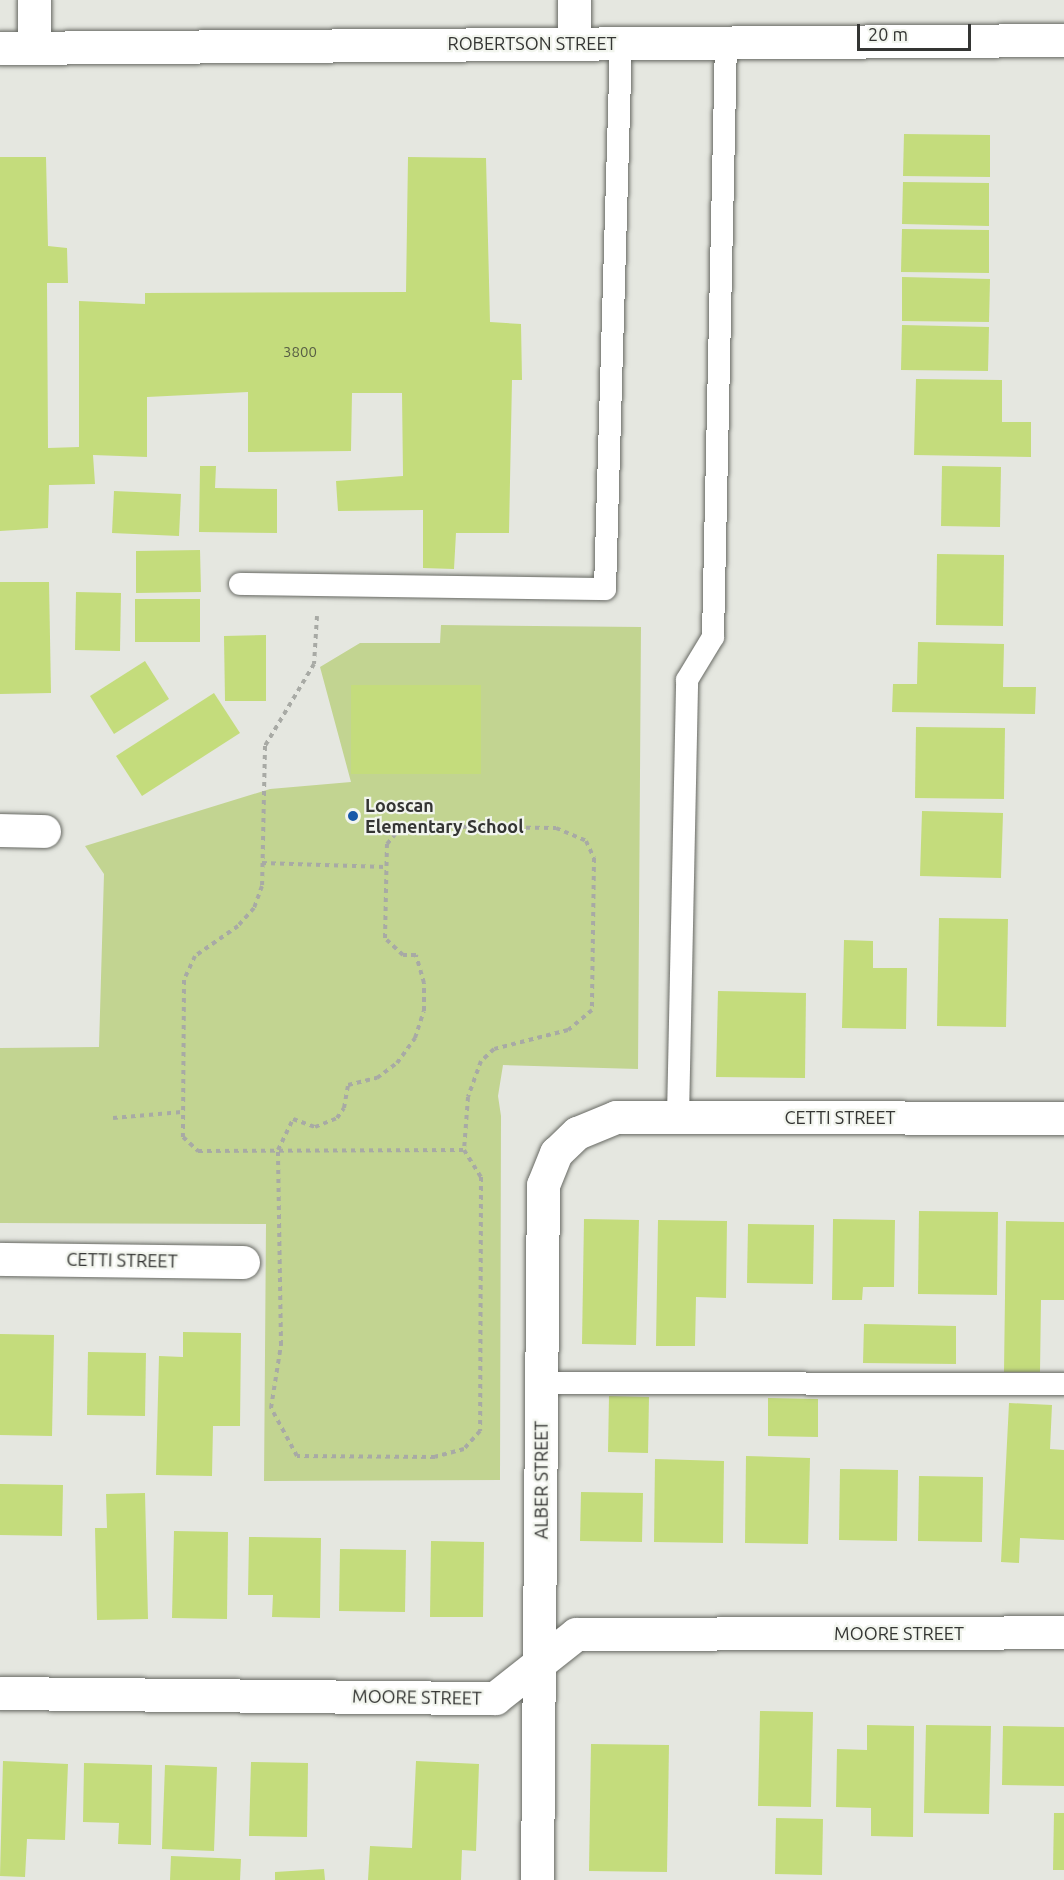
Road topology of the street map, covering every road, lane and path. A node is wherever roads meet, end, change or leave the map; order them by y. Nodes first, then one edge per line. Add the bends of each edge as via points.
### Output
1 (34, 0) edge
2 (574, 0) edge
3 (1064, 39) edge
4 (621, 43) junction
5 (574, 44) junction
6 (726, 44) junction
7 (34, 47) junction
8 (0, 48) edge
9 (240, 584) dead end
10 (319, 585) junction
11 (0, 830) edge
12 (44, 831) dead end
13 (262, 863) junction
14 (385, 867) junction
15 (182, 1112) junction
16 (616, 1117) joint
17 (678, 1117) junction
18 (113, 1118) dead end
19 (1064, 1118) edge
20 (278, 1150) junction
21 (464, 1150) junction
22 (0, 1259) edge
23 (243, 1262) dead end
24 (541, 1383) junction
25 (1064, 1384) edge
26 (1064, 1632) edge
27 (539, 1663) junction
28 (0, 1693) edge
29 (537, 1880) edge

1 - 7 street
2 - 5 street
3 - 6 street, ROBERTSON STREET
4 - 5 street, ROBERTSON STREET
4 - 6 street, ROBERTSON STREET
4 - 10 lane via 605,589
5 - 7 street, ROBERTSON STREET
6 - 17 lane via 713,637 687,680
7 - 8 street, ROBERTSON STREET
9 - 10 lane
10 - 13 path via 314,664 265,746
11 - 12 street
13 - 14 path
13 - 15 path via 262,886 254,908 238,926 195,956 184,980
14 - 20 path via 385,938 403,955 416,955 424,983 424,1011 415,1038 397,1063 377,1078 348,1085 344,1108 337,1118 315,1127 293,1119
14 - 21 path via 387,844 409,826 556,828 586,841 594,858 592,1010 568,1030 494,1049 481,1061 468,1097
15 - 18 path
15 - 20 path via 183,1137 198,1151
16 - 17 street, CETTI STREET
16 - 24 street, ALBER STREET via 577,1133 556,1153 543,1185
17 - 19 street, CETTI STREET
20 - 21 path
20 - 21 path via 281,1345 271,1408 297,1456 435,1457 464,1449 480,1431 481,1176
22 - 23 street, CETTI STREET
24 - 25 lane
24 - 27 street, ALBER STREET
26 - 27 street, MOORE STREET via 576,1634
27 - 28 street, MOORE STREET via 495,1698
27 - 29 street, ALBER STREET

